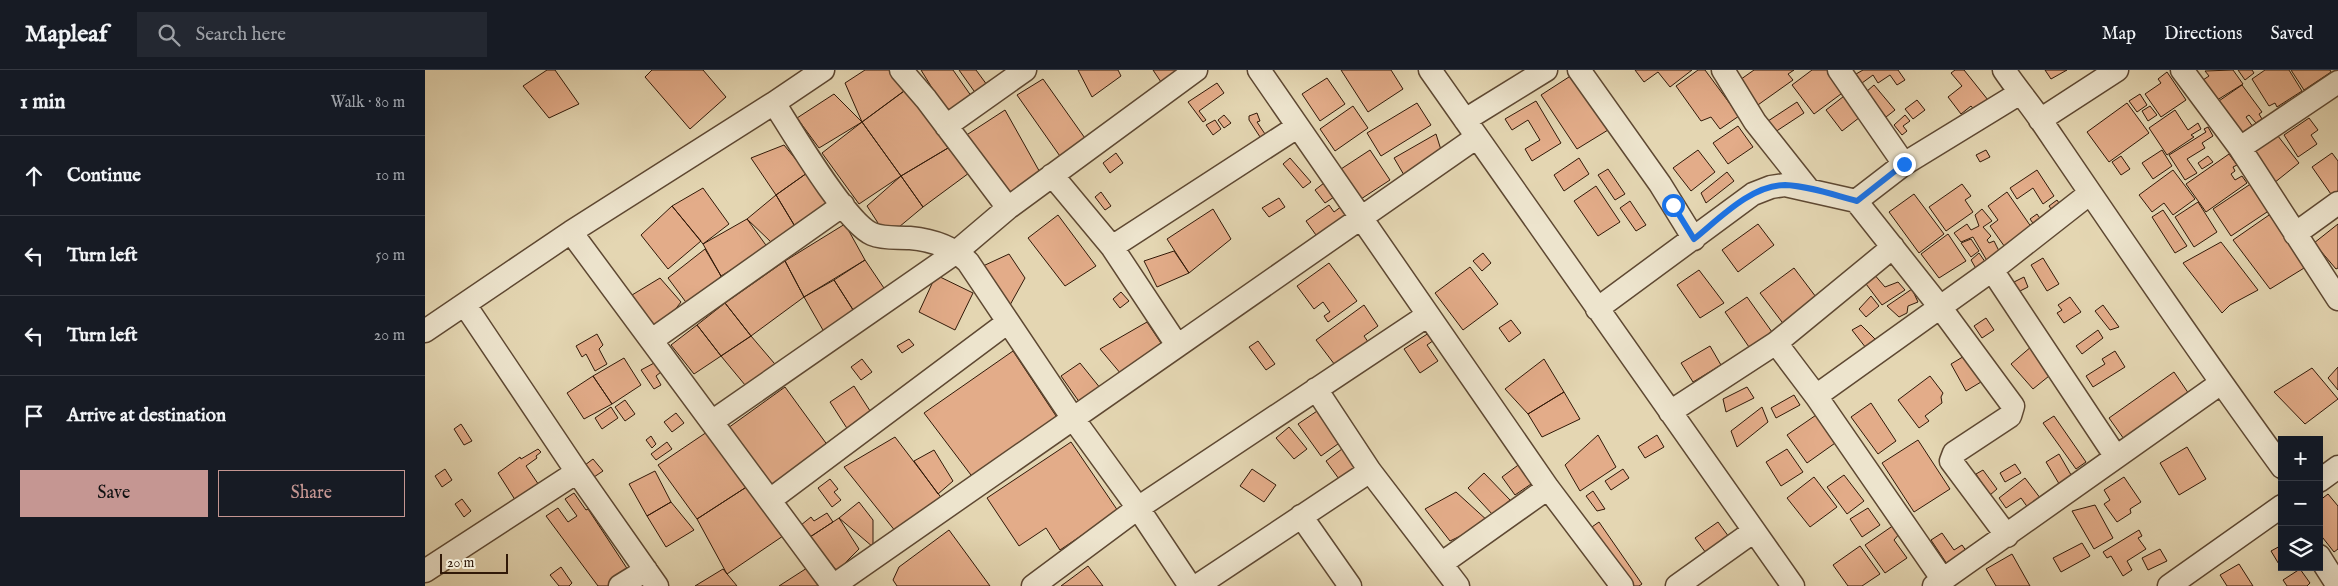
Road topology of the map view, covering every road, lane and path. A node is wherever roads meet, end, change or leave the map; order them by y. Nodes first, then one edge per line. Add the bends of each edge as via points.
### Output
1 (823, 70) edge
2 (901, 70) edge
3 (1025, 70) edge
4 (1196, 70) edge
5 (1259, 70) edge
6 (1430, 70) edge
7 (1546, 70) edge
8 (1579, 70) edge
9 (1723, 70) edge
10 (1839, 70) edge
11 (2003, 70) edge
12 (2117, 70) edge
13 (2182, 70) edge
14 (2338, 82) edge
15 (2020, 94) junction
16 (774, 103) junction
17 (2040, 120) junction
18 (946, 126) junction
19 (1297, 127) junction
20 (1471, 129) junction
21 (2240, 148) junction
22 (1904, 164) junction
23 (1053, 175) junction
24 (1809, 190) junction
25 (2089, 194) junction
26 (1857, 201) junction
27 (2338, 203) edge
28 (843, 205) junction
29 (1008, 208) junction
30 (1361, 220) junction
31 (571, 232) junction
32 (2295, 234) junction
33 (1694, 239) junction
34 (1112, 247) junction
35 (1893, 247) junction
36 (955, 253) junction
37 (1992, 270) junction
38 (2338, 299) edge
39 (465, 305) junction
40 (1940, 307) junction
41 (1597, 309) junction
42 (1428, 315) junction
43 (1008, 322) junction
44 (425, 331) edge
45 (652, 340) junction
46 (1776, 343) junction
47 (1177, 345) junction
48 (2221, 383) junction
49 (1316, 389) junction
50 (1815, 396) junction
51 (1670, 412) junction
52 (1072, 417) junction
53 (713, 421) junction
54 (2116, 457) junction
55 (2278, 461) edge
56 (2338, 467) edge
57 (1370, 470) junction
58 (577, 472) junction
59 (2323, 478) edge
60 (1548, 488) junction
61 (770, 500) junction
62 (1138, 508) junction
63 (2278, 509) edge
64 (1301, 516) junction
65 (1754, 532) junction
66 (2007, 536) junction
67 (2323, 562) edge
68 (1441, 564) junction
69 (425, 571) edge
70 (652, 578) edge
71 (1938, 583) edge
72 (620, 586) edge
73 (833, 586) edge
74 (1033, 586) edge
75 (1190, 586) edge
76 (1197, 586) edge
77 (1350, 586) edge
78 (1458, 586) edge
79 (1622, 586) edge
80 (1677, 586) edge
81 (1793, 586) edge
82 (2169, 586) edge
83 (2338, 586) edge

1 - 16 street
2 - 18 street
3 - 18 street
4 - 23 street
5 - 19 street
6 - 20 street
7 - 20 street
8 - 33 street via 1660,184
9 - 24 street via 1755,122
10 - 22 street
11 - 15 street
12 - 17 street
13 - 21 street
14 - 21 street
15 - 17 street
15 - 22 street
16 - 28 street
16 - 31 street
17 - 25 street
18 - 29 street
19 - 30 street
19 - 34 street
20 - 30 street
20 - 41 street
21 - 32 street
22 - 26 street
23 - 29 street
23 - 34 street
24 - 26 street
24 - 33 street via 1785,185 1753,194
25 - 37 street
25 - 48 street
26 - 35 street
27 - 32 street
28 - 36 street via 852,218 872,233 887,238 927,241
28 - 45 street
29 - 36 street
30 - 42 street
30 - 47 street
31 - 39 street
31 - 45 street
32 - 38 street
33 - 41 street
34 - 47 street
35 - 40 street
35 - 46 street
36 - 43 street via 968,262
36 - 53 street
37 - 40 street
37 - 54 street
39 - 44 street
39 - 58 street
40 - 50 street
40 - 66 street via 2013,406 2010,416 1954,453 1951,461
41 - 51 street
42 - 49 street
42 - 60 street
43 - 52 street
43 - 61 street
45 - 53 street
46 - 50 street
46 - 51 street
47 - 52 street
48 - 54 street
48 - 55 street
49 - 57 street
49 - 62 street
50 - 71 street
51 - 65 street
52 - 62 street
52 - 73 street
53 - 61 street
54 - 66 street
56 - 59 street
57 - 64 street
57 - 68 street
58 - 69 street
58 - 70 street
60 - 68 street
60 - 79 street
61 - 73 street
62 - 74 street
62 - 75 street
63 - 82 street
64 - 76 street
64 - 77 street
65 - 80 street
65 - 81 street
66 - 71 street
67 - 83 street
68 - 78 street
70 - 72 street

